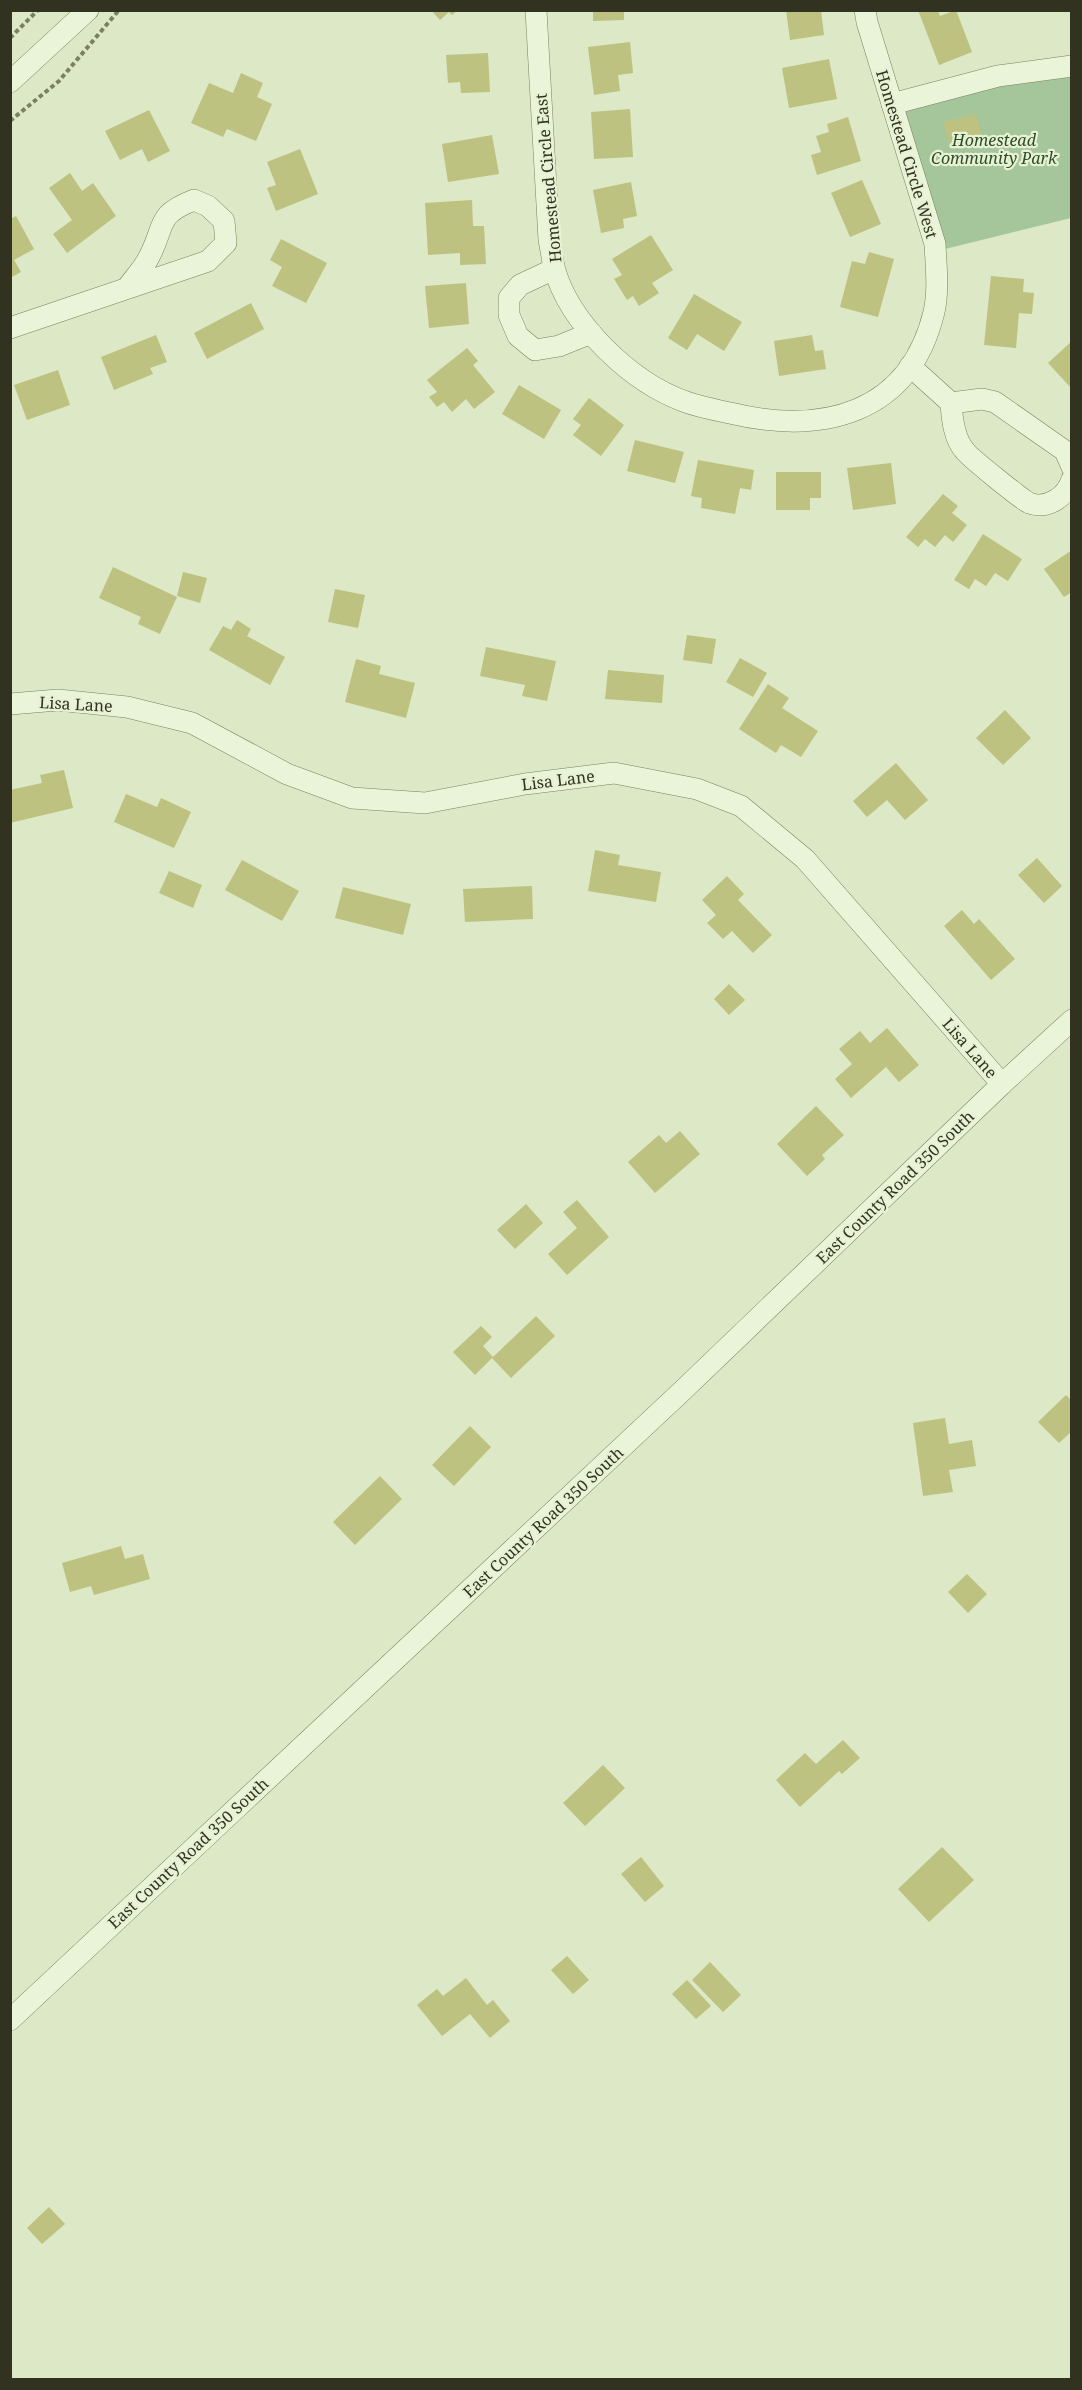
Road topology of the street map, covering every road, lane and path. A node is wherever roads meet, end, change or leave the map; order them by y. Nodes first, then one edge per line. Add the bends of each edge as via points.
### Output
1 (38, 10) edge
2 (88, 10) edge
3 (118, 10) edge
4 (536, 10) edge
5 (865, 10) edge
6 (10, 38) edge
7 (1071, 66) edge
8 (10, 82) edge
9 (892, 104) junction
10 (10, 121) edge
11 (554, 269) junction
12 (127, 288) junction
13 (10, 328) edge
14 (591, 333) junction
15 (910, 366) junction
16 (951, 403) junction
17 (1071, 467) edge
18 (1071, 479) edge
19 (10, 704) edge
20 (1071, 1020) edge
21 (1002, 1084) junction
22 (10, 2019) edge

1 - 6 path
2 - 8 street
3 - 10 path via 59,81
4 - 11 street, Homestead Circle East
5 - 9 street, Homestead Circle West
7 - 9 street via 998,75
9 - 15 street, Homestead Circle West via 935,244 935,310 925,341
11 - 14 street, Homestead Circle East
11 - 14 street via 520,285 509,298 509,315 518,336 536,350 560,346
12 - 12 street via 208,261 226,243 224,221 208,206 194,200 175,207 162,220 148,261
12 - 13 street
14 - 15 street, Homestead Circle East via 630,371 658,390 687,402 761,420 801,423 830,420 858,411 881,396
15 - 16 street
16 - 17 street via 982,399 995,402 1065,451
16 - 18 street via 953,425 964,450 1029,503 1049,504 1068,490
19 - 21 street, Lisa Lane via 58,700 127,707 192,723 287,774 352,798 425,803 525,784 615,773 697,789 741,806 805,859
20 - 21 street, East County Road 350 South
21 - 22 street, East County Road 350 South via 680,1393

